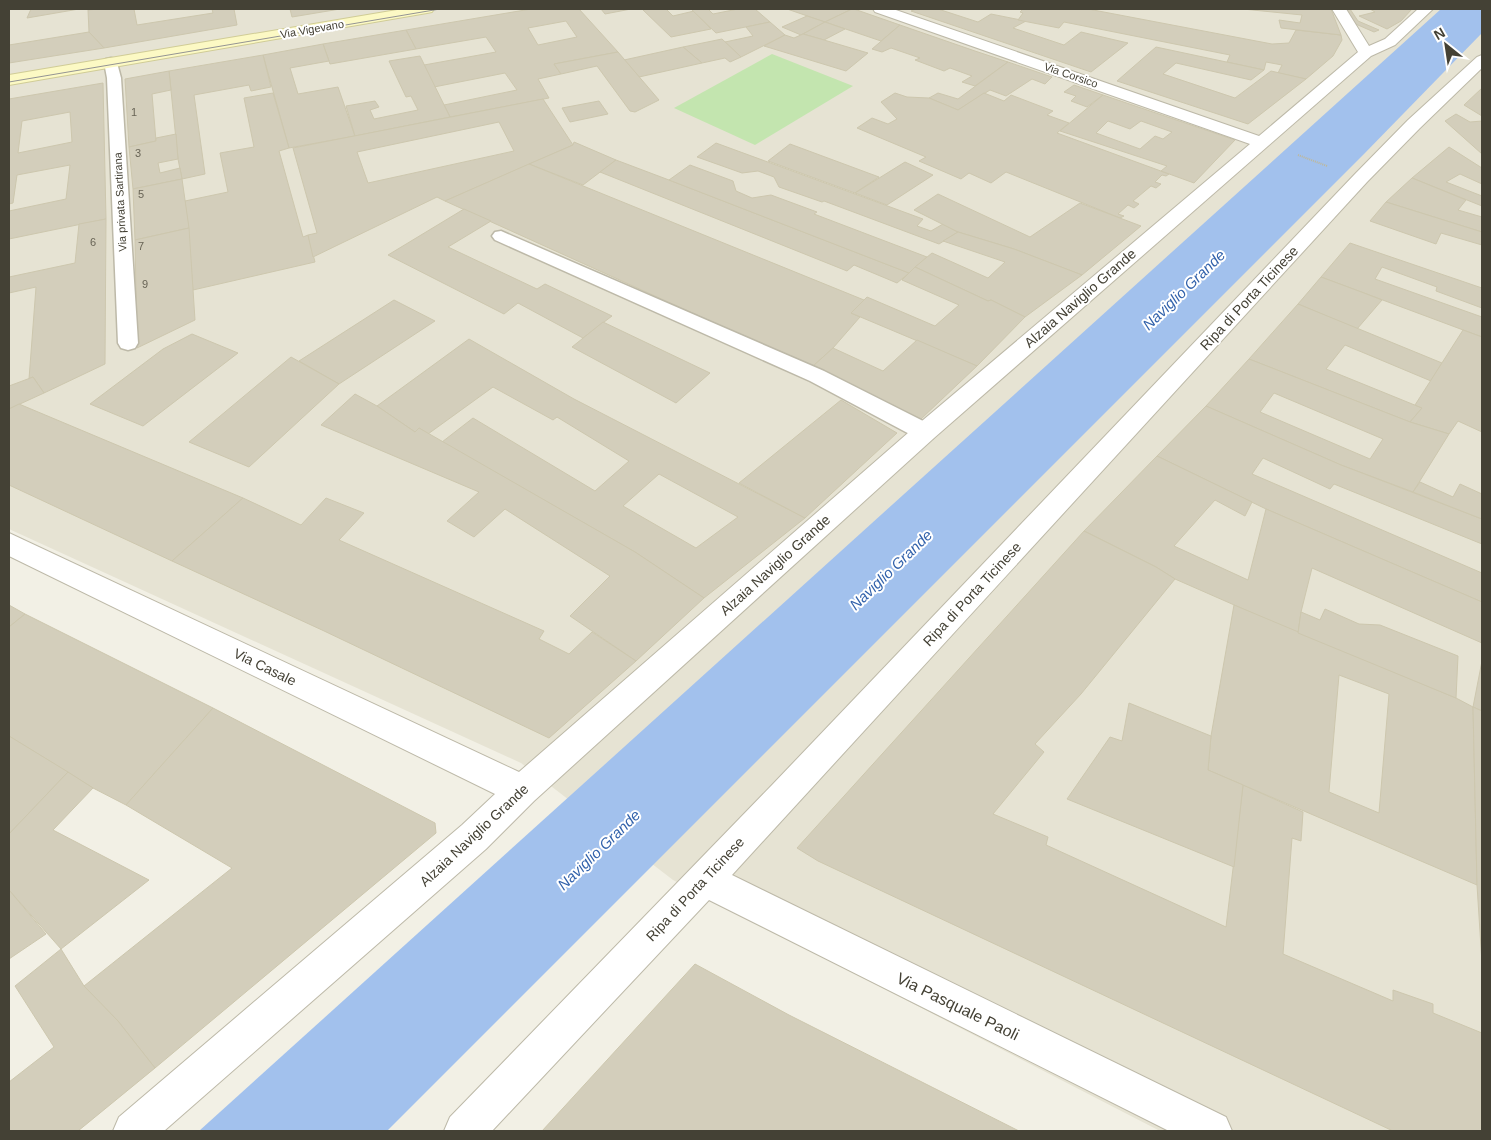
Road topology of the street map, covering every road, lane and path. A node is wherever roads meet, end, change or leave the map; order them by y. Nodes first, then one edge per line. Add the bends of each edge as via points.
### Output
1 (427, 9) edge
2 (880, 9) edge
3 (1339, 9) edge
4 (1426, 9) edge
5 (197, 49) junction
6 (1366, 53) junction
7 (1482, 60) edge
8 (111, 62) junction
9 (9, 71) edge
10 (9, 80) edge
11 (1261, 142) junction
12 (1300, 156) dead end
13 (1323, 164) dead end
14 (501, 236) dead end
15 (128, 343) dead end
16 (925, 432) junction
17 (9, 544) edge
18 (522, 790) junction
19 (705, 879) junction
20 (133, 1131) edge
21 (464, 1131) edge
22 (1212, 1131) edge

1 - 5 street, Via Vigevano
2 - 11 street, Via Corsico
3 - 6 street
4 - 6 street, Alzaia Naviglio Grande via 1390,42
5 - 8 street, Via Vigevano
5 - 9 street, Via Vigevano via 144,48
6 - 11 street, Alzaia Naviglio Grande
7 - 19 street, Ripa di Porta Ticinese via 1361,178
8 - 10 street, Via Vigevano
8 - 15 lane, Via privata Sartirana
11 - 16 street, Alzaia Naviglio Grande
12 - 13 path
14 - 16 lane via 817,376
16 - 18 street, Alzaia Naviglio Grande
17 - 18 street, Via Casale
18 - 20 street, Alzaia Naviglio Grande via 474,837
19 - 21 street, Ripa di Porta Ticinese
19 - 22 street, Via Pasquale Paoli

